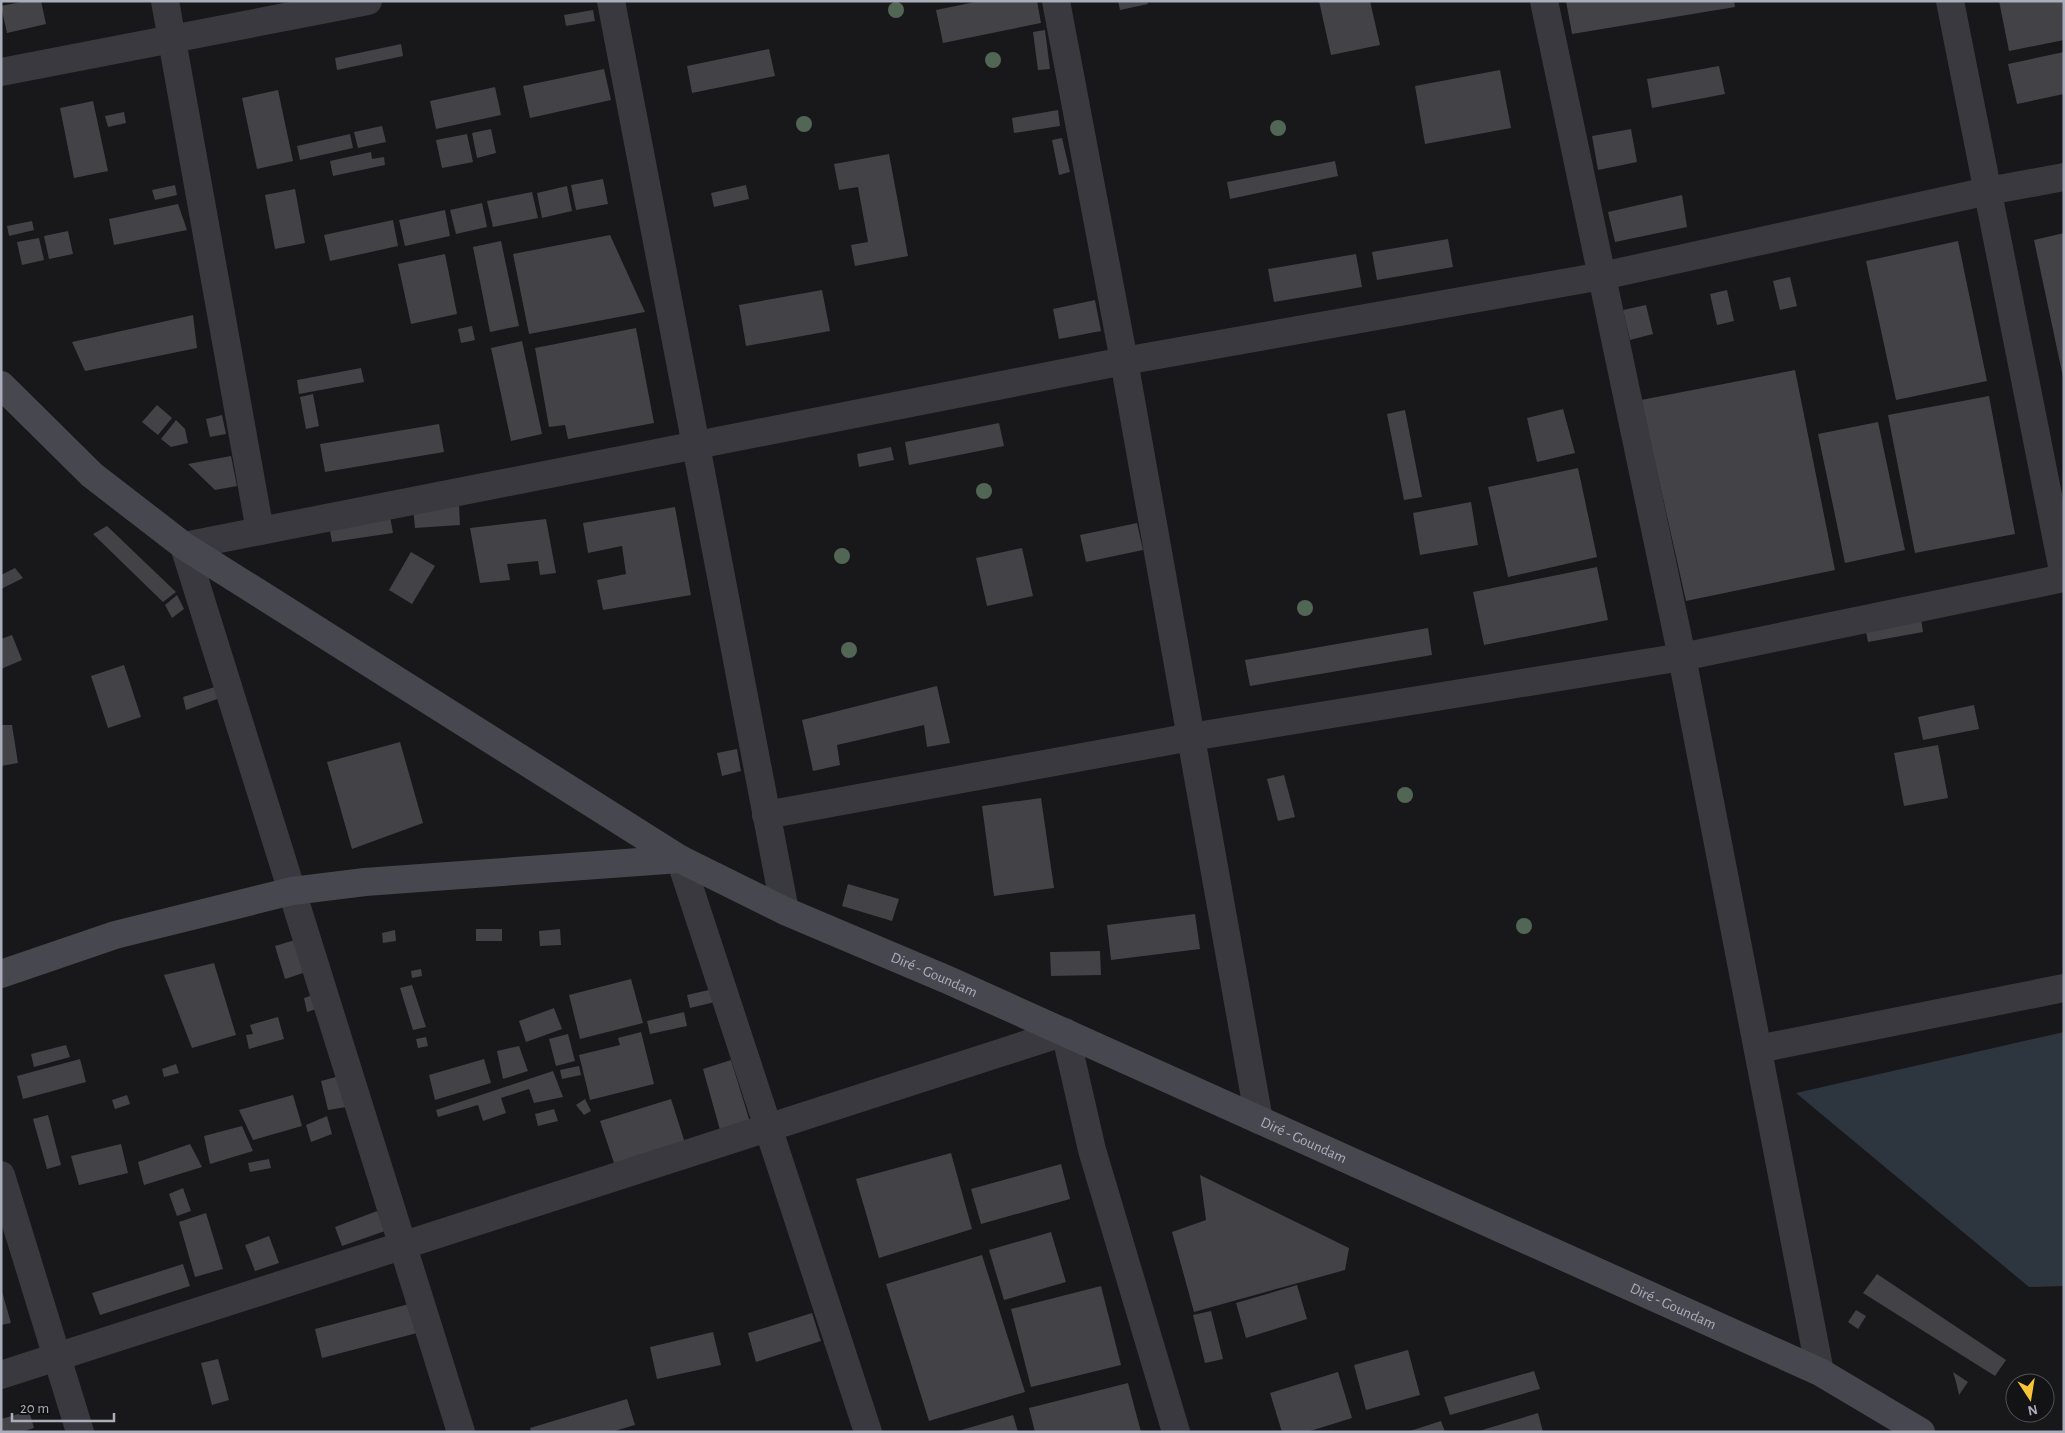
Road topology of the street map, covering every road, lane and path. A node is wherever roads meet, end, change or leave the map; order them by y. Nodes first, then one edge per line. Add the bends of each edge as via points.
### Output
1 (165, 1) edge
2 (368, 1) edge
3 (611, 1) edge
4 (1056, 1) edge
5 (1544, 1) edge
6 (1950, 1) edge
7 (173, 39) junction
8 (1, 72) edge
9 (2064, 177) edge
10 (1988, 191) junction
11 (1602, 276) junction
12 (1124, 361) junction
13 (1, 385) edge
14 (696, 446) junction
15 (260, 531) junction
16 (184, 546) junction
17 (2064, 577) edge
18 (1682, 657) junction
19 (1191, 737) junction
20 (766, 816) junction
21 (680, 859) junction
22 (292, 891) junction
23 (785, 911) junction
24 (1, 974) edge
25 (2064, 988) edge
26 (1065, 1032) junction
27 (1758, 1049) junction
28 (1260, 1120) junction
29 (768, 1128) junction
30 (1, 1174) edge
31 (403, 1246) junction
32 (57, 1357) junction
33 (1820, 1372) junction
34 (1, 1375) edge
35 (80, 1432) edge
36 (461, 1432) edge
37 (868, 1432) edge
38 (1176, 1432) edge
39 (1922, 1432) edge

1 - 7 street
2 - 7 street
3 - 14 street
4 - 12 street
5 - 11 street
6 - 10 street
7 - 8 street
7 - 15 street
9 - 10 street
10 - 11 street
10 - 17 street
11 - 12 street
11 - 18 street
12 - 14 street
12 - 19 street
13 - 16 main road, Diré - Goundam via 92,475
14 - 15 street
14 - 20 street
15 - 16 street
16 - 21 main road, Diré - Goundam
16 - 22 street
17 - 18 street
18 - 19 street
18 - 27 street
19 - 20 street
19 - 28 street
20 - 23 street
21 - 22 main road via 365,882
21 - 23 main road, Diré - Goundam
21 - 29 street
22 - 24 main road via 115,935
22 - 31 street
23 - 26 main road, Diré - Goundam
25 - 27 street
26 - 28 main road, Diré - Goundam
26 - 29 street
26 - 38 street via 1092,1150
27 - 33 street
28 - 33 main road, Diré - Goundam
29 - 31 street
29 - 37 street
30 - 32 street
31 - 32 street
31 - 36 street
32 - 34 street
32 - 35 street
33 - 39 main road, Diré - Goundam

